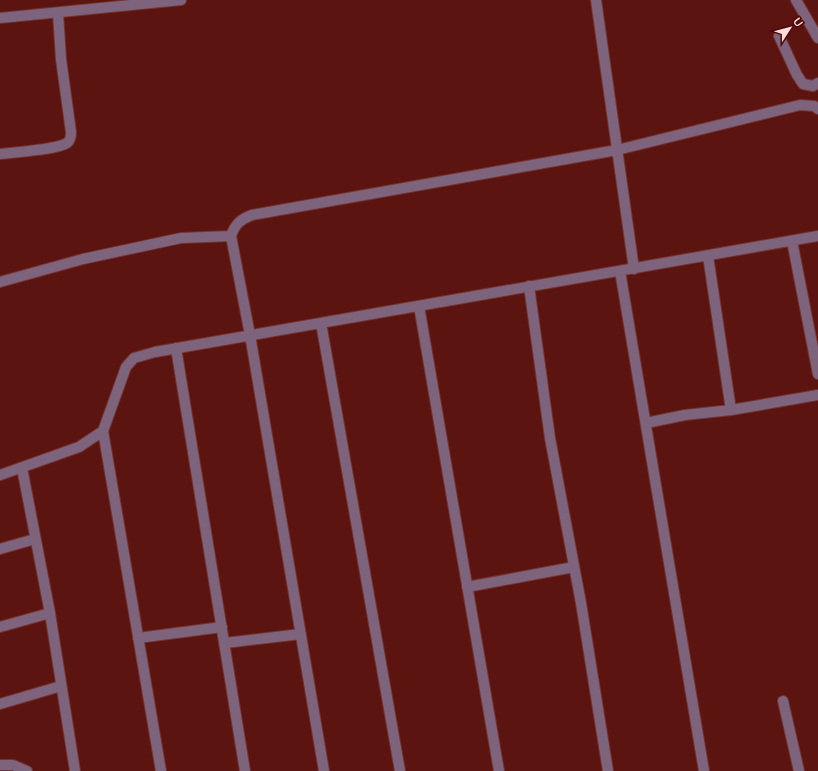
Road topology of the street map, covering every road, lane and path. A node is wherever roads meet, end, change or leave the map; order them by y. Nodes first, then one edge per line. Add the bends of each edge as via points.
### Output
1 (181, 0) edge
2 (596, 0) edge
3 (796, 0) edge
4 (58, 13) junction
5 (0, 18) edge
6 (779, 36) dead end
7 (818, 38) edge
8 (818, 83) edge
9 (818, 109) edge
10 (617, 150) junction
11 (0, 154) edge
12 (231, 236) junction
13 (818, 236) edge
14 (792, 241) junction
15 (708, 256) junction
16 (634, 269) junction
17 (620, 271) junction
18 (0, 282) edge
19 (529, 286) junction
20 (419, 306) junction
21 (321, 323) junction
22 (250, 335) junction
23 (176, 348) junction
24 (818, 374) edge
25 (818, 395) edge
26 (731, 410) junction
27 (646, 423) junction
28 (103, 431) junction
29 (22, 468) junction
30 (0, 475) edge
31 (35, 540) junction
32 (0, 549) edge
33 (574, 567) junction
34 (467, 587) junction
35 (50, 613) junction
36 (0, 627) edge
37 (222, 627) junction
38 (301, 634) junction
39 (138, 638) junction
40 (225, 643) junction
41 (61, 686) junction
42 (783, 701) dead end
43 (0, 704) edge
44 (0, 765) edge
45 (27, 771) edge
46 (75, 771) edge
47 (161, 771) edge
48 (245, 771) edge
49 (324, 771) edge
50 (400, 771) edge
51 (499, 771) edge
52 (608, 771) edge
53 (704, 771) edge
54 (799, 771) edge

1 - 4 street
2 - 10 street
3 - 7 street
4 - 5 street
4 - 11 street via 70,139 55,147
6 - 8 street via 803,84 813,86
9 - 10 street via 814,106 800,105
10 - 12 street via 252,215 240,220
10 - 16 street
12 - 18 street via 180,238 83,259
12 - 22 street
13 - 14 street
14 - 15 street
14 - 24 street
15 - 16 street
15 - 26 street
16 - 17 street
17 - 19 street
17 - 27 street
19 - 20 street
19 - 33 street via 550,438
20 - 21 street
20 - 34 street
21 - 22 street
21 - 50 street
22 - 23 street
22 - 38 street
23 - 28 street via 134,358 126,368
23 - 37 street
25 - 26 street
26 - 27 street via 685,415
27 - 53 street
28 - 29 street via 79,446
28 - 39 street
29 - 30 street
29 - 31 street
31 - 32 street
31 - 35 street
33 - 34 street
33 - 52 street
34 - 51 street
35 - 36 street
35 - 41 street
37 - 39 street
37 - 40 street
38 - 40 street
38 - 49 street
39 - 47 street
40 - 48 street
41 - 43 street
41 - 46 street
42 - 54 street
44 - 45 street via 13,765

